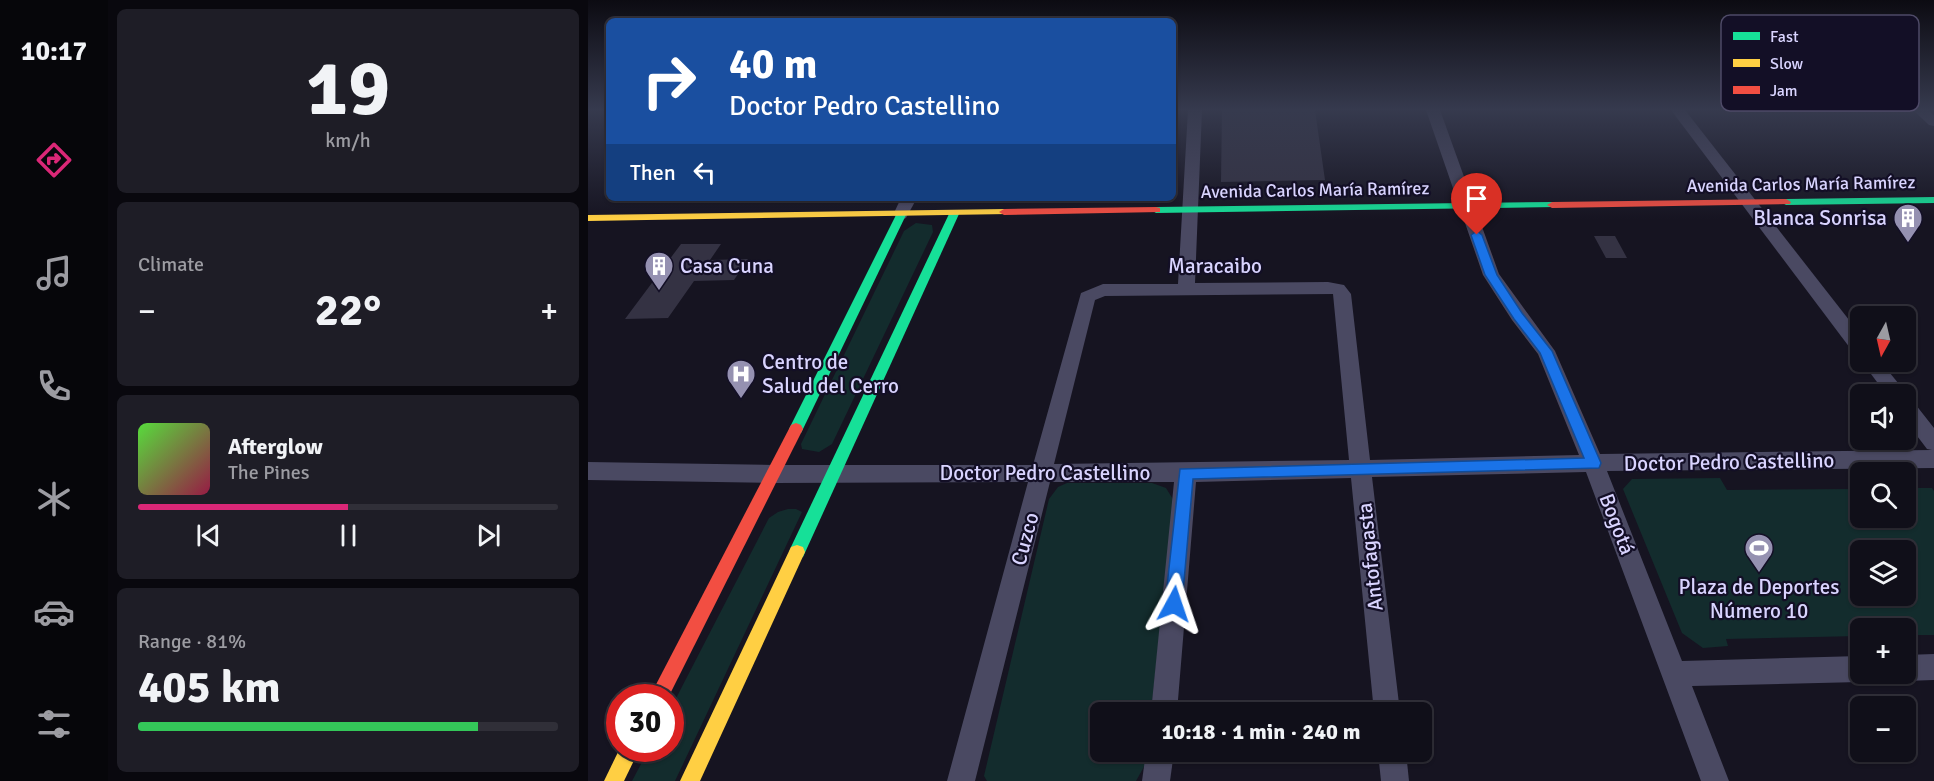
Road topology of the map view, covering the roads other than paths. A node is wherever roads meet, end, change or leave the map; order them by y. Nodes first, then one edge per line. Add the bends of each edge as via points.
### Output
1 (1193, 146) edge
2 (1445, 146) edge
3 (1706, 146) edge
4 (1934, 200) edge
5 (908, 201) edge
6 (1749, 203) junction
7 (623, 205) dead end
8 (1466, 207) junction
9 (1190, 210) junction
10 (954, 214) junction
11 (901, 215) junction
12 (588, 218) edge
13 (611, 218) junction
14 (1186, 289) junction
15 (1342, 294) joint
16 (1087, 297) joint
17 (1850, 334) edge
18 (1879, 372) edge
19 (1889, 384) edge
20 (1916, 419) edge
21 (1934, 443) edge
22 (1934, 459) edge
23 (1593, 463) junction
24 (1360, 470) junction
25 (588, 471) edge
26 (1042, 472) junction
27 (834, 473) junction
28 (1186, 473) junction
29 (774, 474) junction
30 (1916, 668) edge
31 (1934, 668) edge
32 (1850, 669) edge
33 (1674, 674) junction
34 (665, 684) edge
35 (1165, 702) edge
36 (1386, 702) edge
37 (624, 762) edge
38 (1159, 762) edge
39 (1393, 762) edge
40 (614, 781) edge
41 (690, 781) edge
42 (961, 781) edge
43 (1156, 781) edge
44 (1395, 781) edge
45 (1715, 781) edge

1 - 9 street
2 - 8 street, Bogotá
3 - 6 street
4 - 6 main road, Avenida Carlos María Ramírez
5 - 11 street
6 - 8 main road, Avenida Carlos María Ramírez
6 - 17 street
7 - 13 main road
8 - 9 main road, Avenida Carlos María Ramírez
8 - 23 street, Bogotá via 1491,275 1546,351
9 - 10 main road, Avenida Carlos María Ramírez
9 - 14 street
10 - 11 main road, Avenida Carlos María Ramírez
10 - 27 main road
11 - 13 main road, Avenida Carlos María Ramírez
11 - 29 main road
12 - 13 main road, Avenida Carlos María Ramírez
14 - 15 street, Maracaibo via 1328,288
14 - 16 street, Maracaibo via 1103,290
15 - 24 street, Antofagasta
16 - 26 street, Cuzco
18 - 19 street
20 - 21 street
22 - 23 street, Doctor Pedro Castellino
23 - 24 street, Doctor Pedro Castellino
23 - 33 street, Bogotá
24 - 28 street, Doctor Pedro Castellino
24 - 36 street, Antofagasta
25 - 29 street, Doctor Pedro Castellino
26 - 27 street, Doctor Pedro Castellino
26 - 28 street, Doctor Pedro Castellino
26 - 42 street, Cuzco
27 - 29 street, Doctor Pedro Castellino
27 - 41 main road
28 - 35 street
29 - 34 main road
30 - 31 street
32 - 33 street
33 - 45 street, Bogotá
37 - 40 main road
38 - 43 street
39 - 44 street

